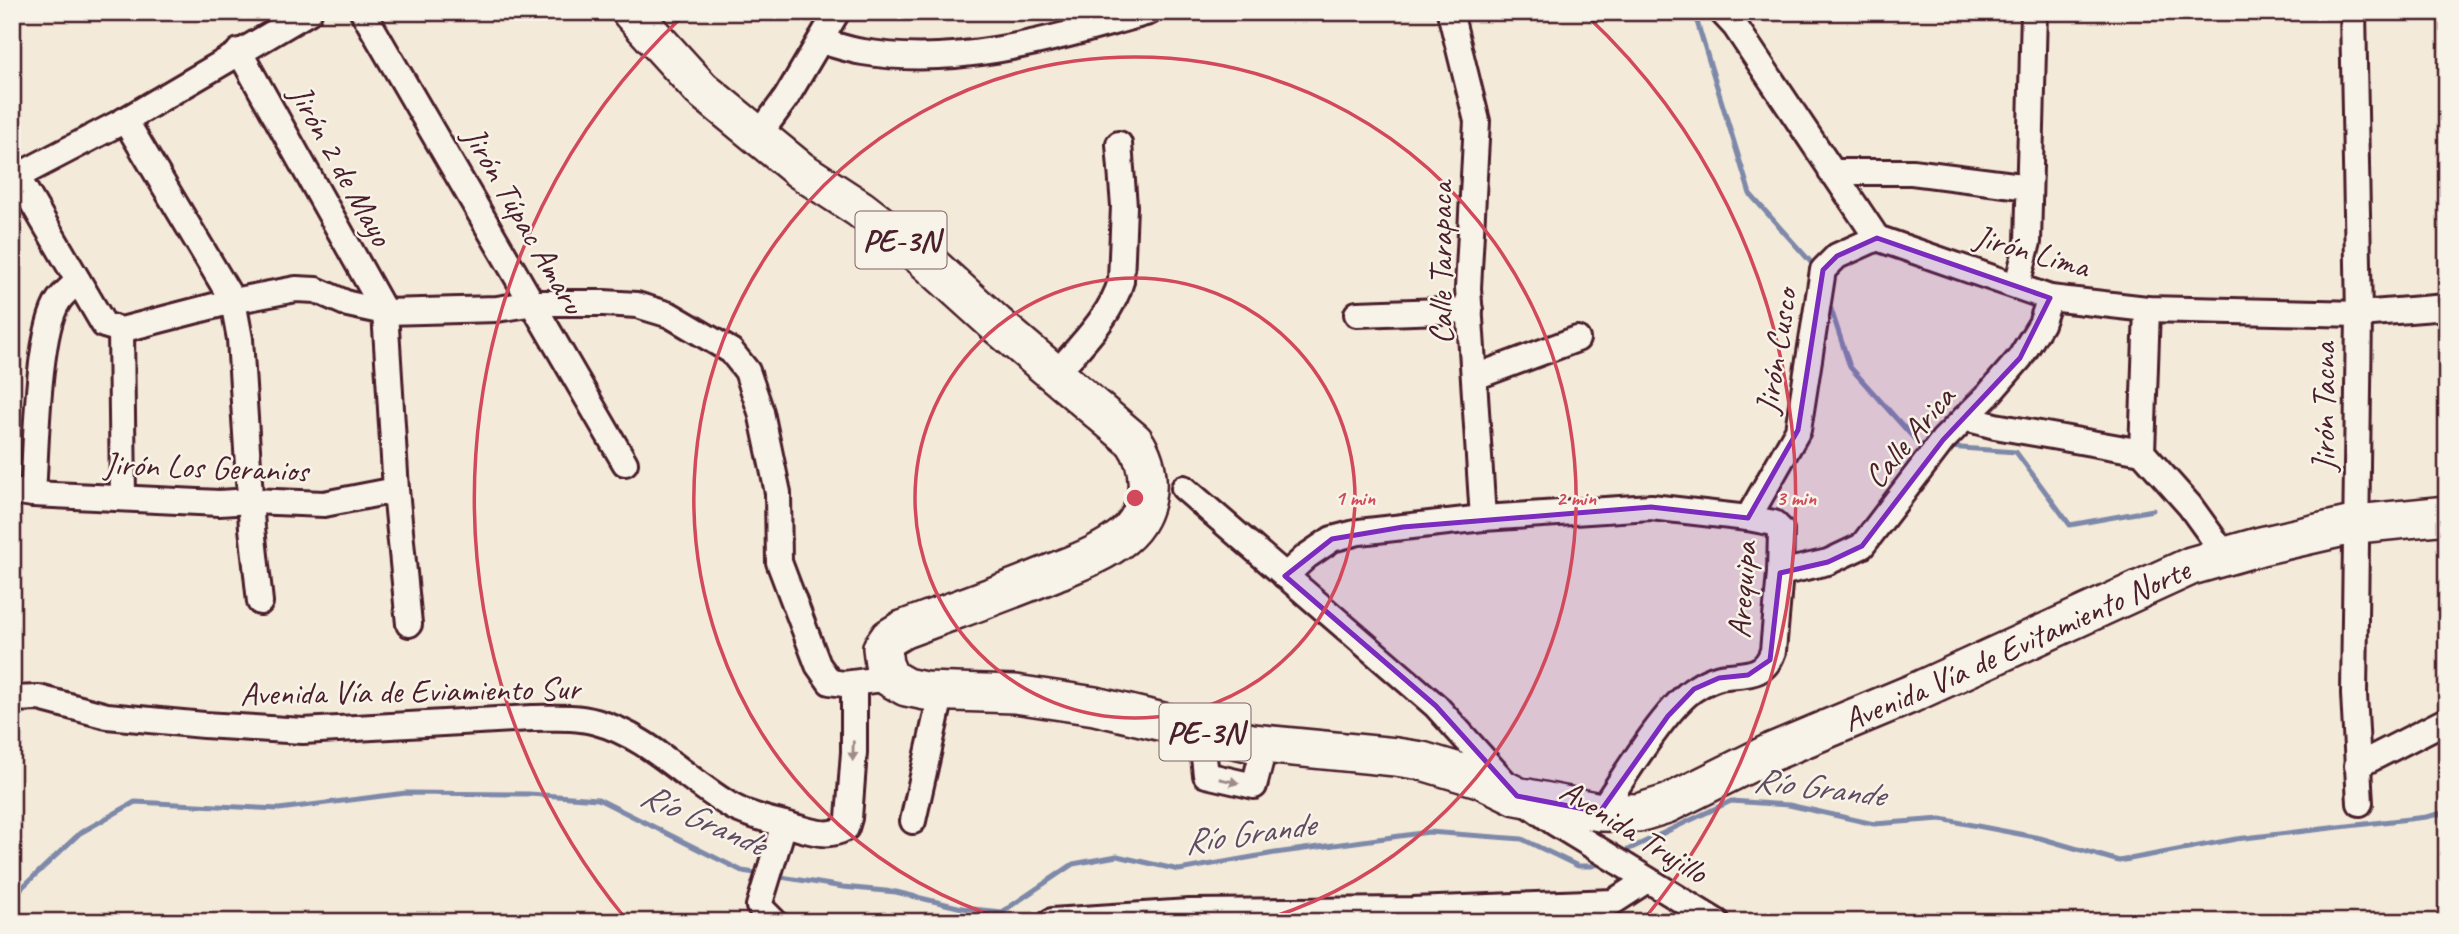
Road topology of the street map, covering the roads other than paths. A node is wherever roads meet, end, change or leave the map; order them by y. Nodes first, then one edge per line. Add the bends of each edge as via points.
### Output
1 (309, 12) edge
2 (363, 12) edge
3 (631, 12) edge
4 (837, 12) edge
5 (1149, 12) edge
6 (1451, 12) edge
7 (1722, 12) edge
8 (2034, 12) edge
9 (2353, 12) edge
10 (821, 41) junction
11 (239, 51) junction
12 (125, 120) junction
13 (758, 136) junction
14 (1119, 144) dead end
15 (1831, 172) junction
16 (15, 177) edge
17 (2029, 187) junction
18 (1877, 238) junction
19 (78, 281) junction
20 (2017, 285) junction
21 (2050, 298) junction
22 (233, 301) junction
23 (534, 303) junction
24 (2447, 307) edge
25 (2147, 309) junction
26 (1469, 310) junction
27 (385, 312) junction
28 (1357, 314) dead end
29 (2359, 314) junction
30 (121, 330) junction
31 (1577, 339) dead end
32 (1055, 375) junction
33 (1475, 377) junction
34 (1965, 418) junction
35 (2143, 452) junction
36 (625, 463) dead end
37 (1184, 488) dead end
38 (396, 490) junction
39 (23, 493) edge
40 (123, 498) junction
41 (251, 500) junction
42 (2447, 515) edge
43 (1483, 518) junction
44 (1748, 519) junction
45 (2357, 524) junction
46 (2226, 556) junction
47 (1780, 573) junction
48 (1285, 576) junction
49 (260, 602) dead end
50 (410, 624) dead end
51 (890, 678) junction
52 (854, 683) junction
53 (942, 691) junction
54 (12, 699) edge
55 (2447, 720) edge
56 (2357, 766) junction
57 (1517, 796) junction
58 (2360, 803) dead end
59 (913, 821) dead end
60 (1598, 830) junction
61 (782, 831) junction
62 (1643, 877) junction
63 (767, 914) edge
64 (1052, 921) edge
65 (1717, 922) edge

1 - 11 street
2 - 23 street, Jirón Túpac Amaru
3 - 13 highway, PE-3N via 701,89
4 - 10 street
5 - 10 street via 1075,34 952,56 863,52
6 - 26 street, Calle Tarapaca via 1476,121
7 - 15 street
8 - 17 street
9 - 29 street, Jirón Tacna
10 - 13 street
11 - 12 street
11 - 27 street, Jirón 2 de Mayo
12 - 16 street
12 - 22 street
13 - 32 highway, PE-3N via 922,257
14 - 32 street via 1125,206 1118,293
15 - 17 street via 1912,172
15 - 18 street
16 - 19 street
17 - 20 street via 2028,242
18 - 20 street, Jirón Lima
18 - 44 street, Jirón Cusco via 1837,256 1823,270 1798,430
19 - 30 street via 104,325
19 - 39 street via 59,301 50,323
20 - 21 street, Jirón Lima
21 - 25 street, Jirón Lima
21 - 34 street, Calle Arica via 2041,324 2020,358
22 - 27 street via 296,289 316,290 348,304
22 - 30 street
22 - 41 street via 240,339
23 - 27 street via 497,309
23 - 36 street, Jirón Túpac Amaru
23 - 52 street via 637,305 670,315 731,351 747,371 761,412 778,493 779,562 792,598 818,665 830,681
24 - 29 street, Jirón Lima
25 - 29 street, Jirón Lima
25 - 35 street
26 - 28 street
26 - 33 street, Calle Tarapaca
27 - 38 street
29 - 45 street, Jirón Tacna
30 - 40 street
31 - 33 street
32 - 51 highway, PE-3N via 1134,441 1142,453 1148,485 1139,517 1124,536 1092,556 889,638 882,648
33 - 43 street, Calle Tarapaca
34 - 35 street
34 - 47 street, Calle Arica via 1943,439 1862,546 1828,562
35 - 46 street
37 - 48 street
38 - 41 street, Jirón Los Geranios via 324,504
38 - 50 street
39 - 40 street, Jirón Los Geranios
40 - 41 street, Jirón Los Geranios
41 - 49 street
42 - 45 highway, Avenida Vía de Evitamiento Norte
43 - 44 street via 1651,507
43 - 48 street via 1332,539
44 - 47 street, Arequipa via 1774,523 1781,530
45 - 46 highway, Avenida Vía de Evitamiento Norte
45 - 56 street, Jirón Tacna
46 - 60 highway, Avenida Vía de Evitamiento Norte via 2191,566 1773,752 1667,804
47 - 60 street, Arequipa via 1770,660 1748,676 1719,678 1694,690 1668,716
48 - 57 street via 1436,706
51 - 52 street
51 - 53 highway, PE-3N via 906,687
52 -> 61 street, Avenida Vía de Eviamiento Sur via 854,752 846,828 820,834
53 - 57 highway, PE-3N via 1015,694 1095,706 1265,744 1422,761 1482,779
53 - 59 street
54 - 61 street, Avenida Vía de Eviamiento Sur via 39,698 107,716 303,731 532,718 597,722 638,740 704,788
55 - 56 street
56 - 58 street, Jirón Tacna
57 - 60 highway, Avenida Vía de Evitamiento Norte
60 - 62 street, Avenida Trujillo
61 - 63 street
62 - 64 street via 1613,902 1400,911 1189,912
62 - 65 street, Avenida Trujillo

